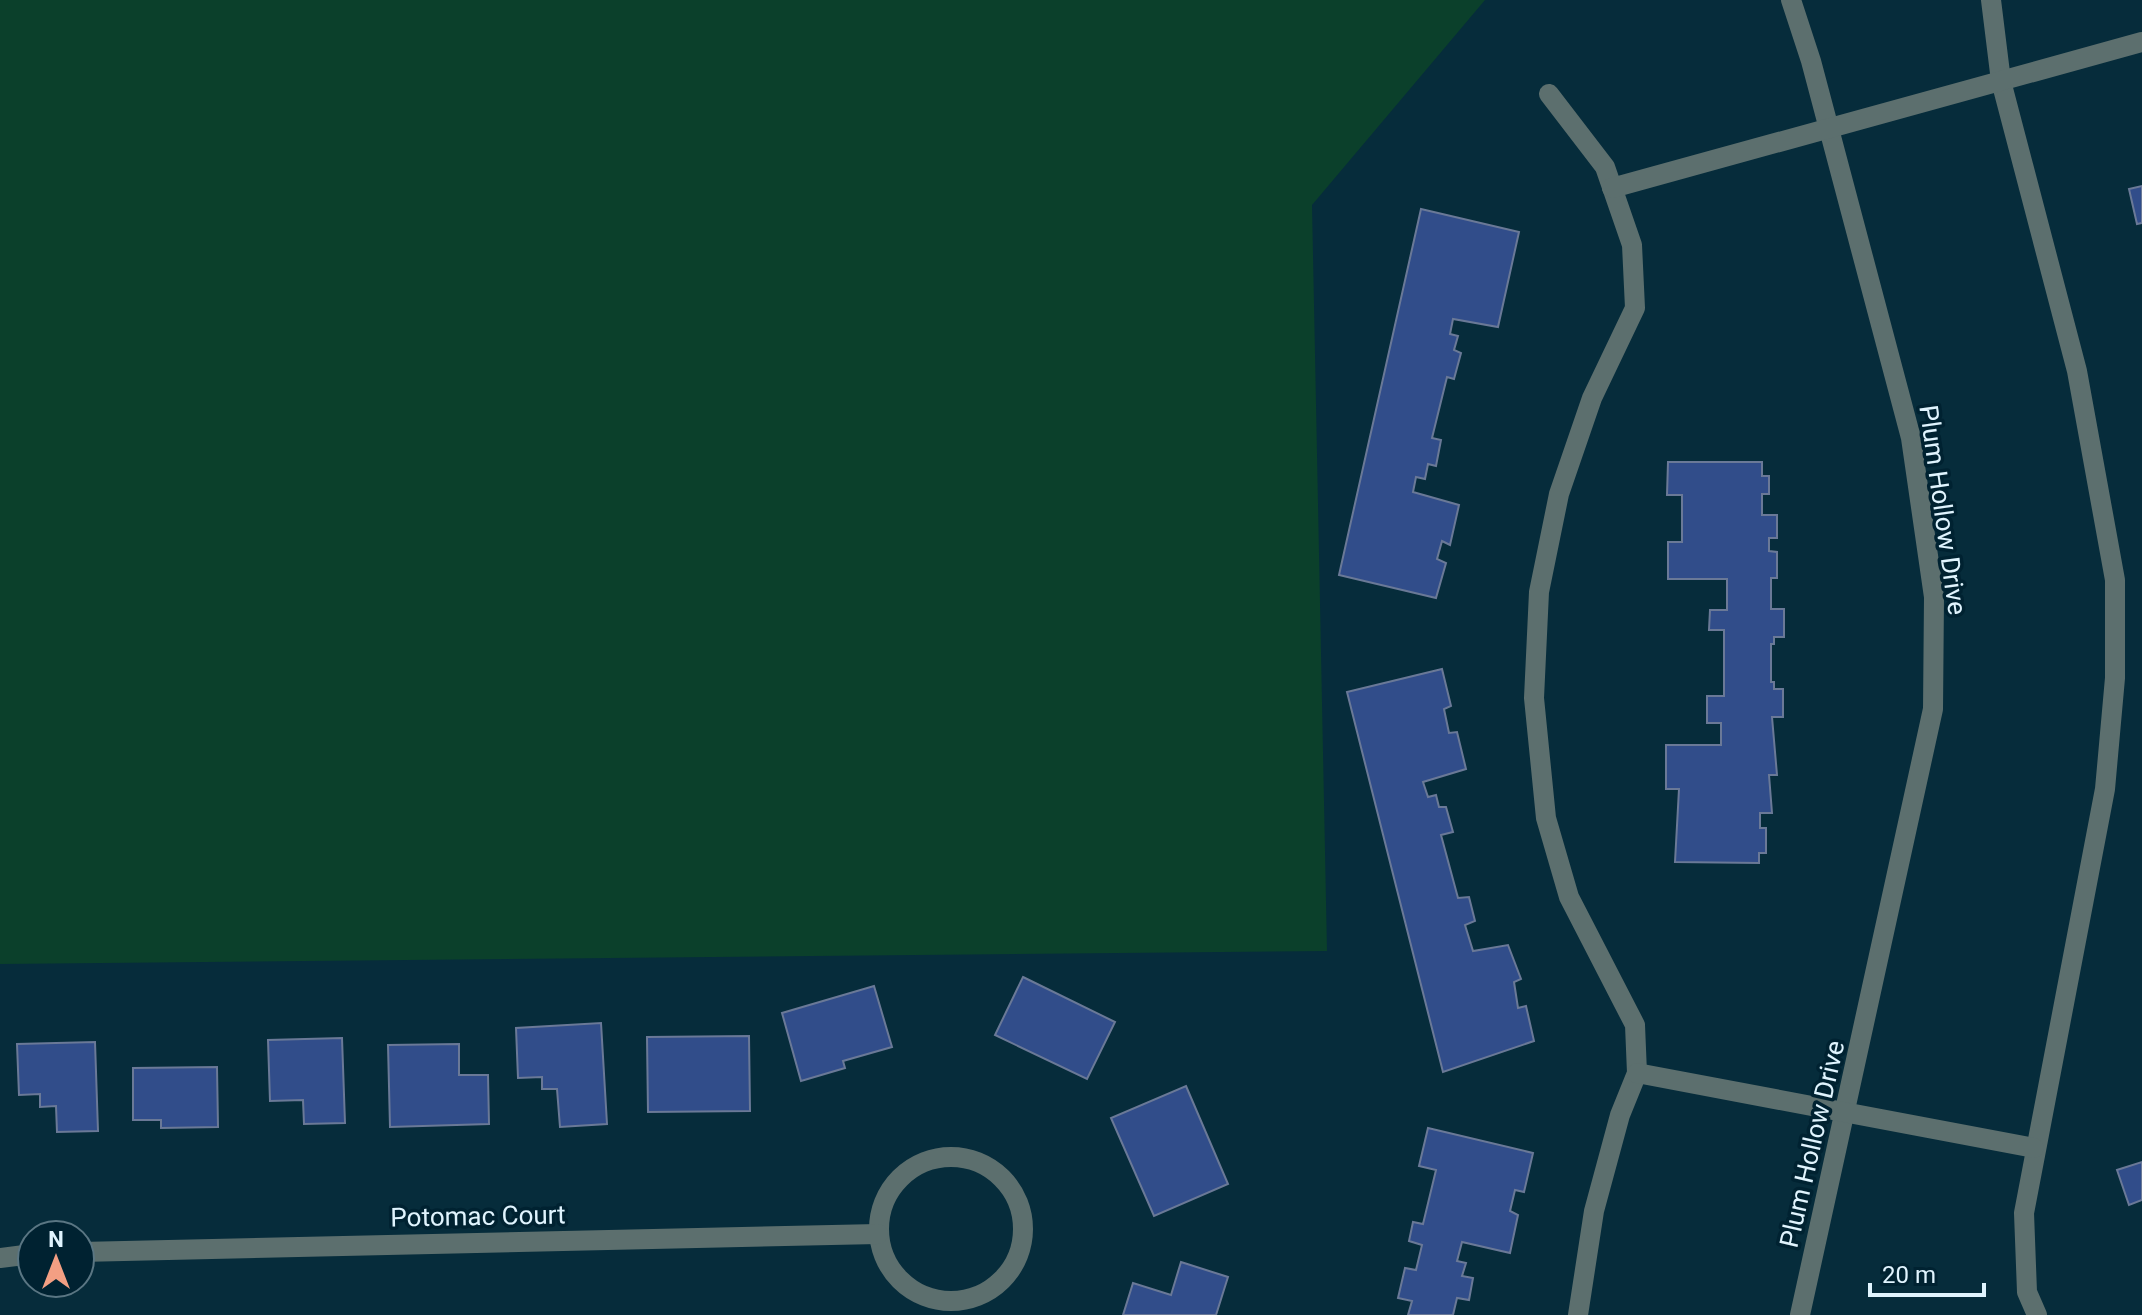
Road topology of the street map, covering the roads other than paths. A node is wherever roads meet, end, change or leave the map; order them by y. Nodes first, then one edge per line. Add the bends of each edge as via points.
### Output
1 (1791, 0) edge
2 (1991, 0) edge
3 (2142, 42) edge
4 (2001, 81) junction
5 (1549, 94) dead end
6 (1829, 128) junction
7 (1612, 188) junction
8 (1637, 1073) junction
9 (1846, 1112) junction
10 (2034, 1148) junction
11 (878, 1234) junction
12 (96, 1252) edge
13 (1578, 1315) edge
14 (1800, 1315) edge
15 (2037, 1315) edge

1 - 6 street, Plum Hollow Drive
2 - 4 street
3 - 4 street
4 - 6 street
4 - 10 street via 2077,371 2115,580 2115,678 2105,789
5 - 7 street via 1605,167
6 - 7 street
6 - 9 street, Plum Hollow Drive via 1911,438 1934,597 1933,709
7 - 8 street via 1632,245 1635,308 1592,398 1559,494 1539,592 1534,698 1546,818 1569,897 1635,1025
8 - 9 street
8 - 13 street via 1594,1211
9 - 10 street
9 - 14 street, Plum Hollow Drive
10 - 15 street via 2024,1213 2027,1292
11 - 11 street via 888,1267 913,1292 947,1302 981,1295 1009,1274 1023,1241 1020,1207 1002,1177 972,1160 937,1158 905,1172 884,1200
11 - 12 street, Potomac Court

